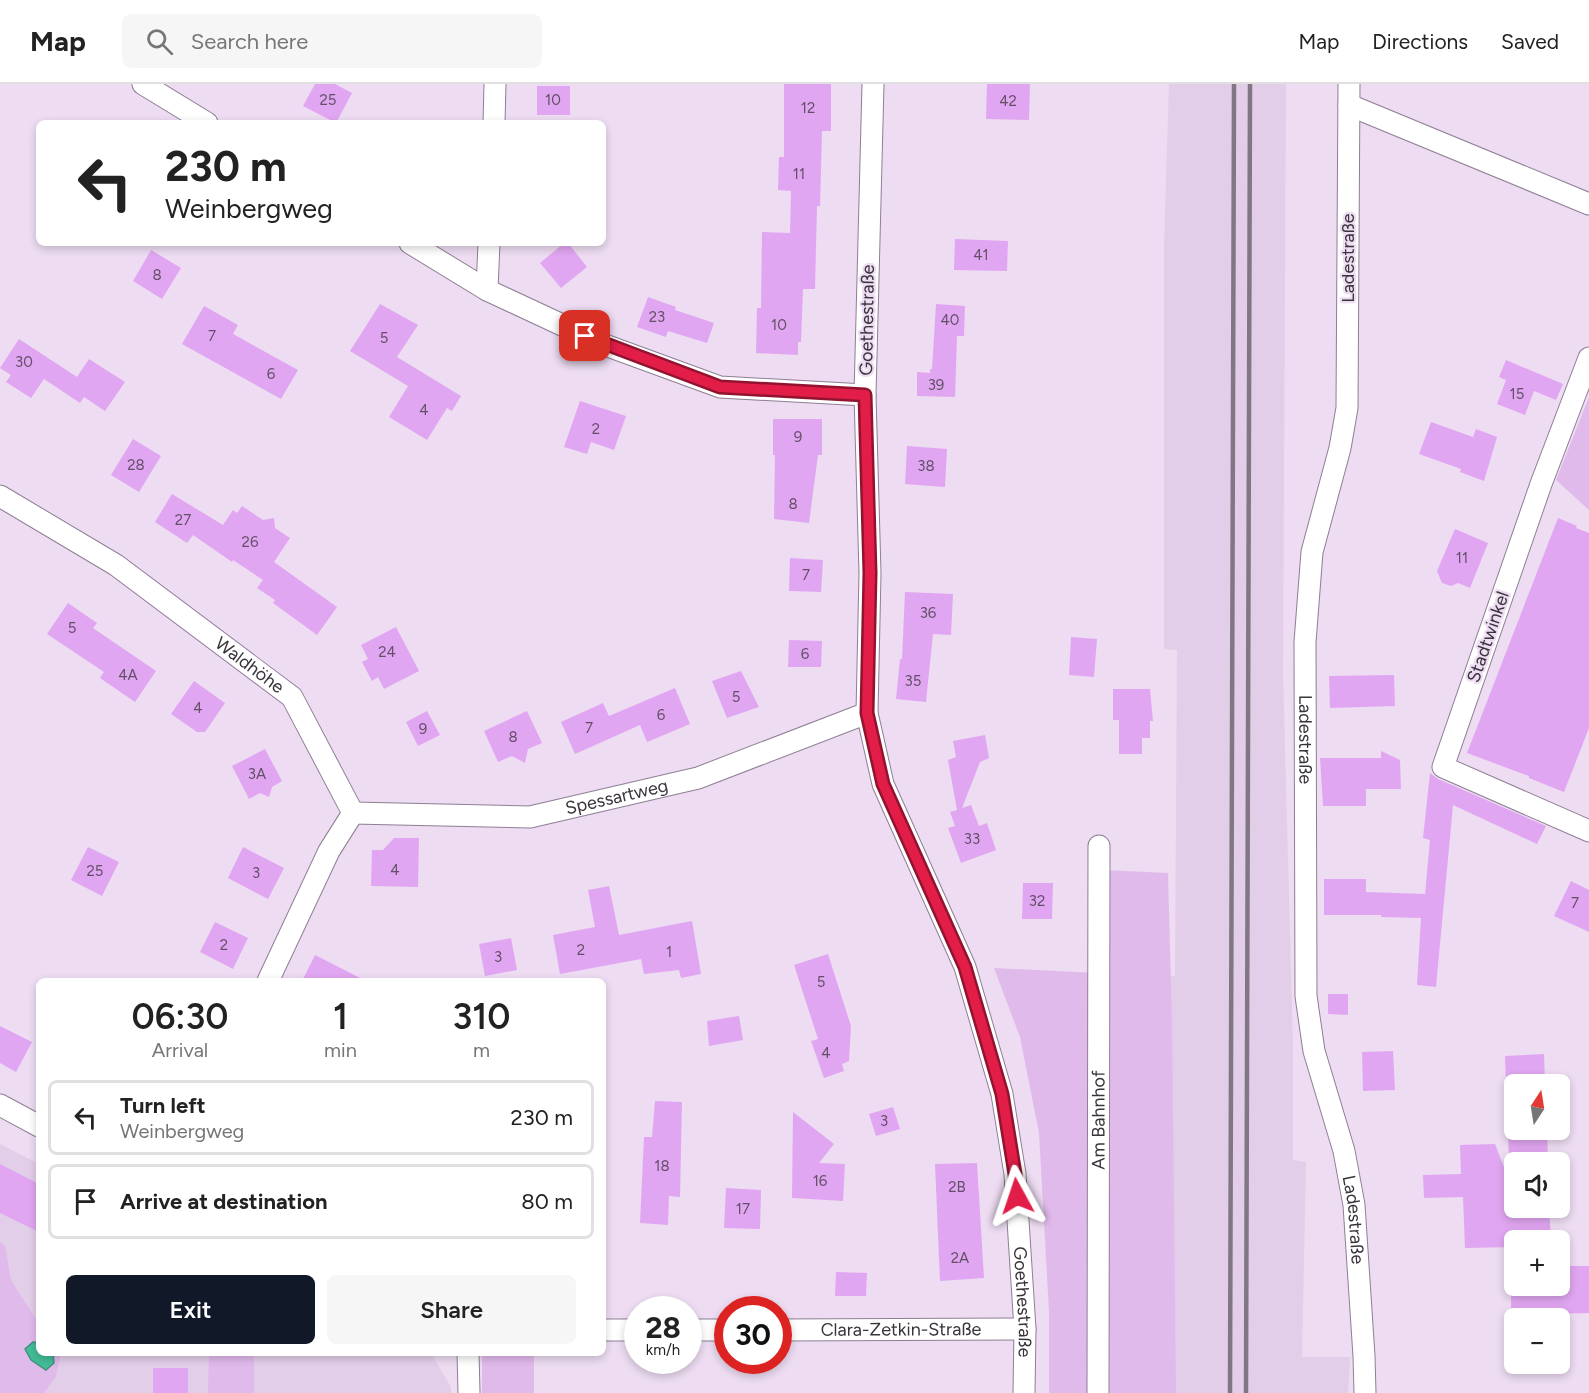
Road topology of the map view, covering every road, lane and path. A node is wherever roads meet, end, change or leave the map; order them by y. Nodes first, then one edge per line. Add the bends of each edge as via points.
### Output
1 (143, 84) edge
2 (495, 84) edge
3 (873, 84) edge
4 (1349, 94) edge
5 (202, 120) edge
6 (494, 120) edge
7 (1589, 204) edge
8 (415, 246) edge
9 (489, 246) edge
10 (487, 290) junction
11 (1589, 358) edge
12 (865, 395) junction
13 (0, 496) edge
14 (867, 713) junction
15 (353, 813) junction
16 (1589, 831) edge
17 (1100, 846) dead end
18 (269, 978) edge
19 (0, 1105) edge
20 (36, 1124) edge
21 (1024, 1329) junction
22 (606, 1330) edge
23 (624, 1330) edge
24 (792, 1330) edge
25 (468, 1356) edge
26 (469, 1393) edge
27 (1024, 1393) edge
28 (1098, 1393) edge
29 (1365, 1393) edge

1 - 5 street
2 - 6 street
3 - 12 street, Goethestraße
4 - 7 street
4 - 29 street, Ladestraße via 1347,408 1312,552 1305,642 1306,996 1314,1051 1344,1151 1354,1205
8 - 10 street
9 - 10 street
10 - 12 street via 605,345 720,387
11 - 16 street, Stadtwinkel via 1443,767
12 - 14 street, Goethestraße via 870,573
13 - 15 street, Waldhöhe via 116,564 292,696
14 - 15 street, Spessartweg via 698,778 530,817
14 - 21 street, Goethestraße via 883,784 965,967 1002,1094 1015,1174
15 - 18 street via 329,851
17 - 28 street, Am Bahnhof
19 - 20 street
21 - 24 street, Clara-Zetkin-Straße
21 - 27 street, Goethestraße
22 - 23 street
25 - 26 street

